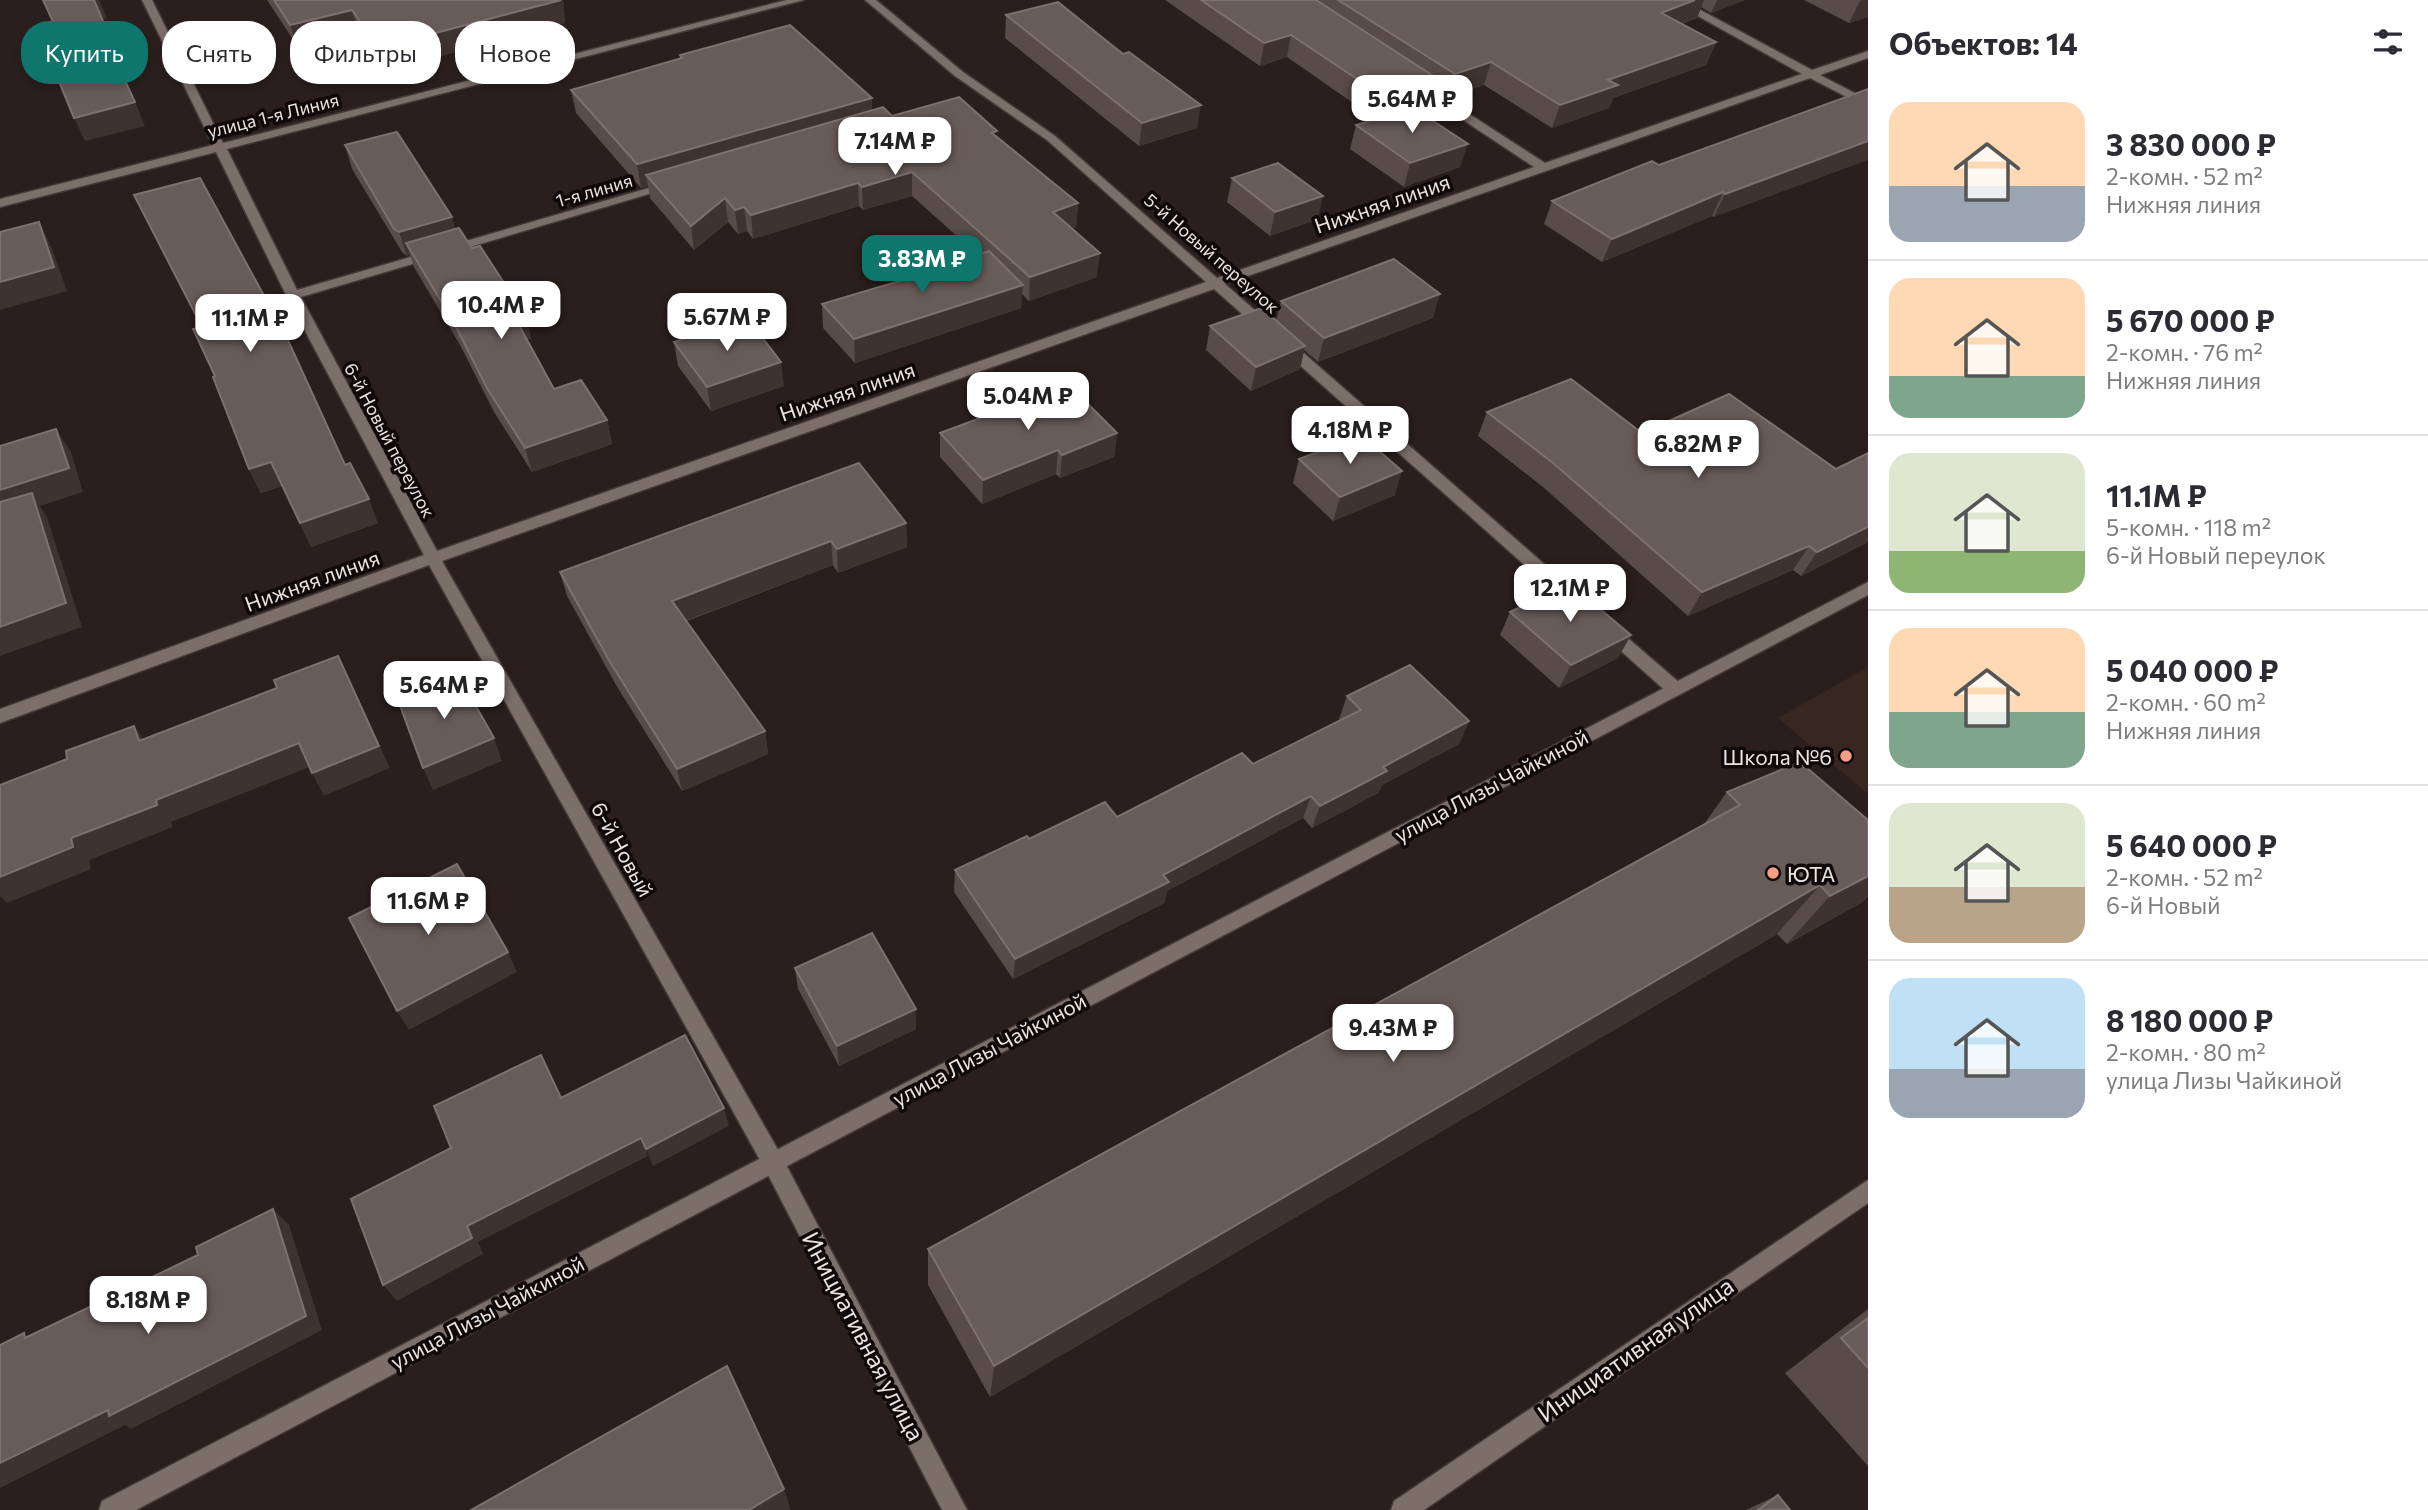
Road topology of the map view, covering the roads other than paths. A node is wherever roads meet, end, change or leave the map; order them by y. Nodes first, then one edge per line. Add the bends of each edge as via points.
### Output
1 (147, 0) edge
2 (799, 0) edge
3 (870, 0) edge
4 (1674, 0) edge
5 (1868, 54) edge
6 (1811, 74) junction
7 (1404, 76) edge
8 (1868, 104) edge
9 (220, 146) junction
10 (1545, 168) junction
11 (679, 183) edge
12 (0, 204) edge
13 (1219, 283) junction
14 (293, 295) junction
15 (433, 558) junction
16 (1868, 588) edge
17 (1675, 689) junction
18 (0, 716) edge
19 (773, 1163) junction
20 (1868, 1190) edge
21 (111, 1510) edge
22 (955, 1510) edge
23 (1403, 1510) edge

1 - 9 street, 6-й Новый переулок
2 - 9 street, улица 1-я Линия
3 - 13 street, 5-й Новый переулок via 979,96 1003,103 1051,138
4 - 6 street
5 - 6 street, Нижняя линия
6 - 8 street
6 - 10 street, Нижняя линия
7 - 10 street
9 - 12 street, улица 1-я Линия
9 - 14 street, 6-й Новый переулок
10 - 13 street, Нижняя линия
11 - 14 street, 1-я линия
13 - 15 street, Нижняя линия
13 - 17 street, 5-й Новый переулок
14 - 15 street, 6-й Новый переулок
15 - 18 street, Нижняя линия
15 - 19 street, 6-й Новый
16 - 17 street, улица Лизы Чайкиной
17 - 19 street, улица Лизы Чайкиной
19 - 21 street, улица Лизы Чайкиной
19 - 22 street, Инициативная улица
20 - 23 street, Инициативная улица

